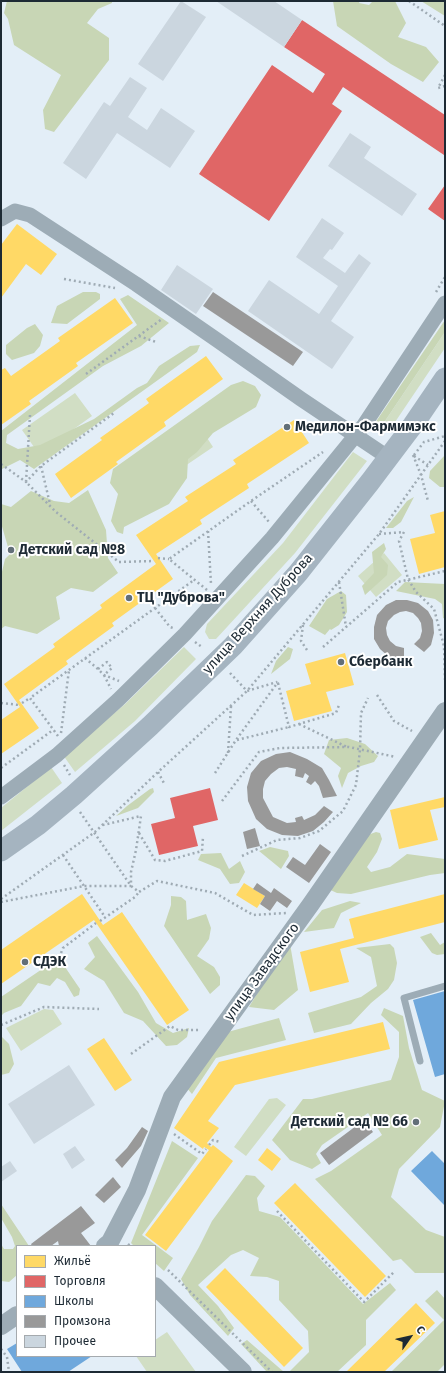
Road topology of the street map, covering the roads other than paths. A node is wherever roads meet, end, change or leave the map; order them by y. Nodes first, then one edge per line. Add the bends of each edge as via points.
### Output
1 (1, 219) edge
2 (439, 300) edge
3 (445, 378) edge
4 (356, 436) junction
5 (389, 458) junction
6 (445, 711) edge
7 (1, 797) edge
8 (1, 851) edge
9 (445, 986) edge
10 (420, 1061) dead end
11 (119, 1245) edge
12 (156, 1287) edge
13 (16, 1316) edge
14 (1, 1326) edge
15 (243, 1372) edge

1 - 4 street via 15,211 30,215 174,310
2 - 4 street
3 - 5 main road, улица Верхняя Дуброва
4 - 5 street
4 - 7 street via 272,538 185,634 57,755
5 - 8 main road, улица Верхняя Дуброва via 298,573 233,646 80,790 38,825
6 - 11 street, улица Завадского via 311,904 172,1097 136,1190
9 - 10 lane via 404,998
12 - 15 street
13 - 14 street

